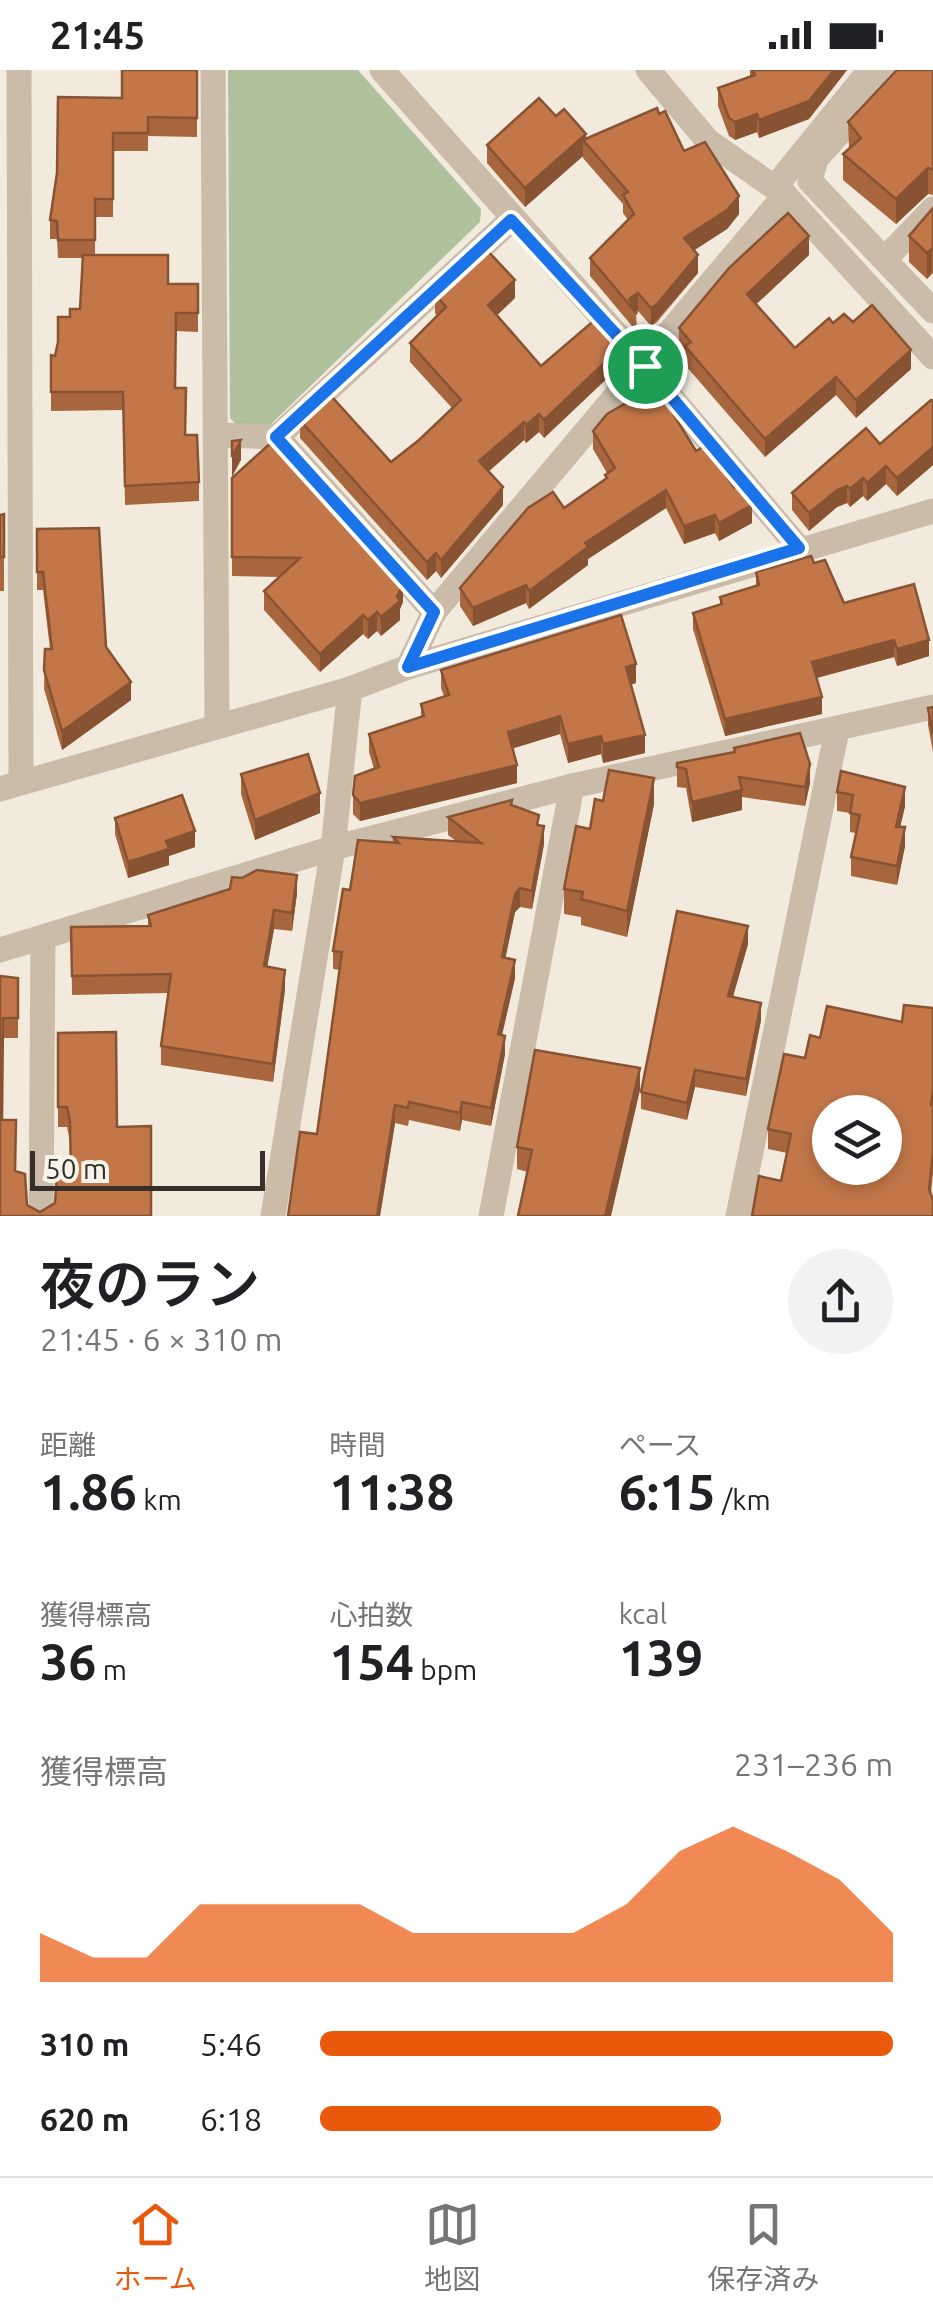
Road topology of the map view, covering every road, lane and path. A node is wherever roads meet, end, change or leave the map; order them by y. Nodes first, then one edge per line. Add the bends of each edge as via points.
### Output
1 (19, 70) edge
2 (213, 70) edge
3 (382, 70) edge
4 (648, 70) edge
5 (870, 70) edge
6 (896, 70) edge
7 (780, 191) junction
8 (933, 209) edge
9 (511, 220) junction
10 (886, 258) junction
11 (933, 311) edge
12 (933, 356) edge
13 (645, 366) junction
14 (216, 435) junction
15 (276, 437) junction
16 (933, 510) edge
17 (799, 548) junction
18 (434, 612) junction
19 (408, 667) junction
20 (350, 689) junction
21 (933, 707) edge
22 (217, 724) junction
23 (837, 730) junction
24 (11, 786) edge
25 (572, 786) junction
26 (333, 848) junction
27 (43, 937) junction
28 (0, 950) edge
29 (41, 1216) edge
30 (273, 1216) edge
31 (490, 1216) edge
32 (738, 1216) edge

1 - 24 street
2 - 14 street
3 - 9 street
4 - 7 street via 708,140
5 - 7 street
6 - 10 street via 816,159 810,182
7 - 12 street
7 - 13 street
8 - 10 street
9 - 13 street
9 - 15 street
10 - 11 street
13 - 17 street
13 - 18 street
14 - 15 street
14 - 22 street
15 - 18 street
16 - 17 street
17 - 19 street
18 - 19 street
19 - 20 street
20 - 22 street
20 - 26 street
21 - 23 street
22 - 24 street
23 - 25 street
23 - 32 street
25 - 26 street
25 - 31 street
26 - 27 street
26 - 30 street
27 - 28 street
27 - 29 street

